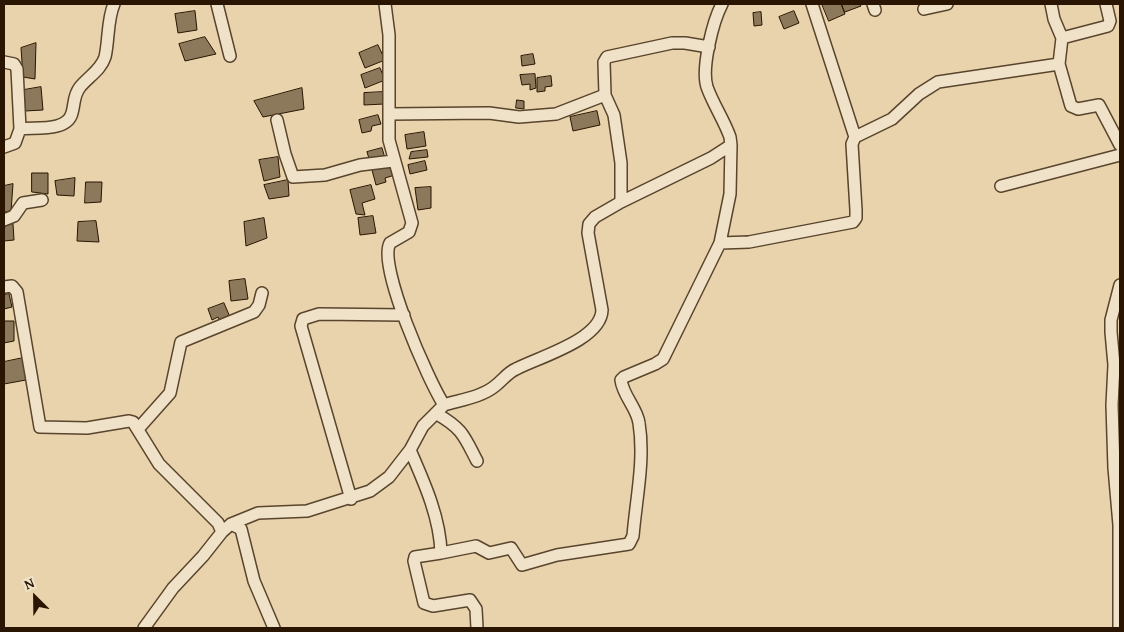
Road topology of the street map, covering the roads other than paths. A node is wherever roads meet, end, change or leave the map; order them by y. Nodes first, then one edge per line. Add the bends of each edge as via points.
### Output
1 (114, 4) edge
2 (218, 4) edge
3 (385, 4) edge
4 (722, 4) edge
5 (812, 4) edge
6 (946, 4) edge
7 (1050, 4) edge
8 (1106, 4) edge
9 (924, 9) dead end
10 (1062, 38) junction
11 (710, 47) junction
12 (230, 56) dead end
13 (4, 62) edge
14 (1059, 64) junction
15 (605, 96) junction
16 (390, 114) junction
17 (277, 120) dead end
18 (20, 128) junction
19 (855, 137) junction
20 (730, 145) junction
21 (1120, 145) edge
22 (4, 147) edge
23 (1120, 155) edge
24 (394, 160) junction
25 (1001, 186) dead end
26 (42, 200) dead end
27 (621, 202) junction
28 (4, 220) edge
29 (720, 243) junction
30 (1120, 285) edge
31 (4, 287) edge
32 (262, 293) dead end
33 (404, 315) junction
34 (441, 410) junction
35 (138, 429) junction
36 (410, 450) junction
37 (477, 462) dead end
38 (350, 499) junction
39 (232, 524) junction
40 (222, 532) junction
41 (441, 553) junction
42 (144, 628) edge
43 (274, 628) edge
44 (477, 628) edge
45 (1119, 628) edge

1 - 18 street via 104,58 74,97 68,120 59,126
2 - 12 street
3 - 16 street via 389,35
4 - 11 street
5 - 19 street
6 - 9 street
7 - 10 street
8 - 10 street via 1108,26
10 - 14 street
11 - 15 street via 672,43 607,57 604,62
11 - 20 street via 706,85 727,129
13 - 18 street via 14,64 17,69
14 - 19 street via 938,82 919,94 892,119
14 - 21 street via 1072,106 1078,109 1100,105
15 - 16 street via 556,114
15 - 27 street via 614,115 621,163
16 - 24 street via 389,140
17 - 24 street via 293,178 325,175
18 - 22 street via 15,143
19 - 29 street via 852,144 856,218 853,222 749,242
20 - 27 street via 711,158
20 - 29 street via 730,194
23 - 25 street
24 - 33 street via 412,223 409,232 396,238 388,247 393,284
26 - 28 street via 23,203 14,216
27 - 34 street via 595,217 588,228 602,310 598,324 561,349 507,374 490,390
29 - 41 street via 663,359 621,380 639,422 640,466 631,542 624,547 557,555 522,565 511,548 489,553 476,546
30 - 45 street via 1111,320 1114,468 1119,525
31 - 35 street via 12,286 17,292 40,427 87,428 129,421
32 - 35 street via 254,312 181,342 170,393
33 - 34 street
33 - 38 street via 319,314 303,319 302,326
34 - 36 street via 423,426
34 - 37 street via 462,432
35 - 40 street via 159,464 218,523
36 - 38 street via 389,478
36 - 41 street via 426,487 438,528
38 - 39 street via 307,511 258,513
39 - 40 street
39 - 43 street via 241,529 254,581
40 - 42 street via 173,588
41 - 44 street via 415,557 424,603 433,606 470,600 476,609

